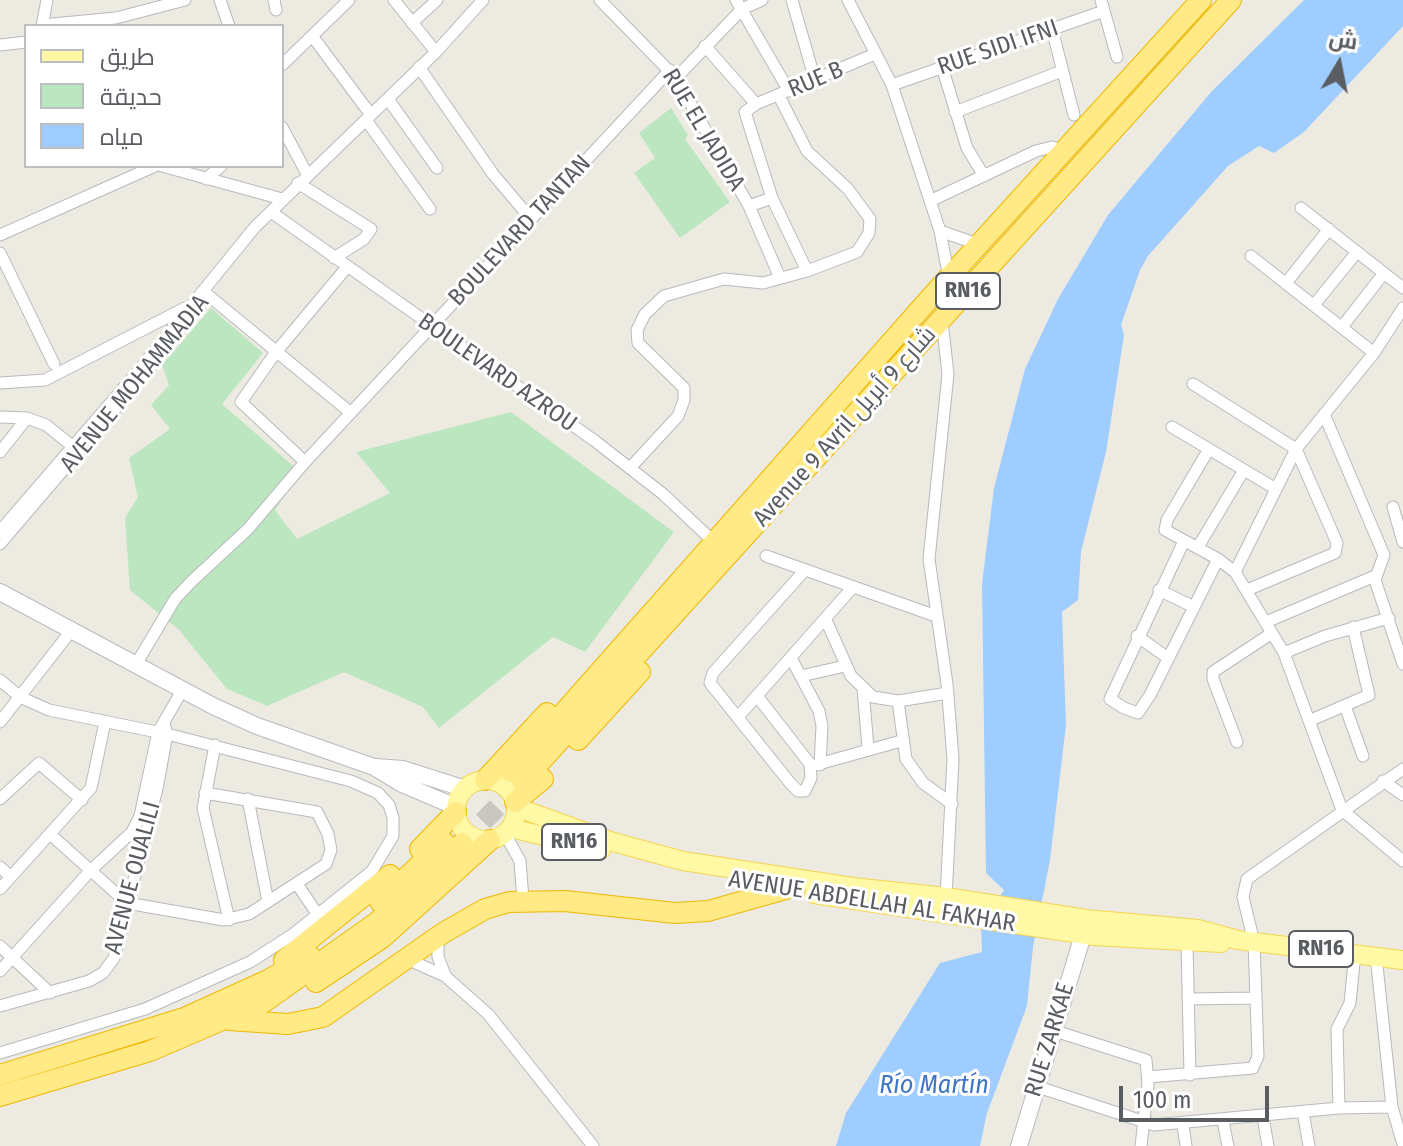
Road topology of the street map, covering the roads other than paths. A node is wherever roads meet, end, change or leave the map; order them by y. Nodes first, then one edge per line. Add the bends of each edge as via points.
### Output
1 (47, 0) edge
2 (185, 0) edge
3 (220, 0) edge
4 (349, 0) edge
5 (394, 0) edge
6 (437, 0) edge
7 (600, 0) edge
8 (762, 0) edge
9 (792, 0) edge
10 (848, 0) edge
11 (1201, 0) edge
12 (1231, 0) edge
13 (480, 1) edge
14 (739, 4) edge
15 (1103, 6) edge
16 (412, 23) junction
17 (42, 24) edge
18 (53, 24) edge
19 (227, 24) edge
20 (1052, 29) junction
21 (313, 37) junction
22 (24, 42) edge
23 (0, 45) edge
24 (705, 46) junction
25 (436, 52) junction
26 (875, 54) junction
27 (1117, 57) dead end
28 (284, 63) edge
29 (419, 67) junction
30 (942, 67) junction
31 (1062, 71) junction
32 (673, 74) junction
33 (815, 80) junction
34 (892, 85) junction
35 (784, 94) junction
36 (388, 99) junction
37 (756, 104) junction
38 (955, 112) junction
39 (1074, 115) dead end
40 (368, 117) junction
41 (284, 132) edge
42 (1065, 151) junction
43 (151, 168) edge
44 (171, 168) edge
45 (219, 168) edge
46 (437, 168) dead end
47 (984, 176) junction
48 (303, 178) junction
49 (206, 179) junction
50 (772, 198) junction
51 (282, 199) junction
52 (930, 201) junction
53 (749, 206) junction
54 (1301, 208) dead end
55 (430, 209) dead end
56 (268, 216) junction
57 (531, 219) junction
58 (1329, 229) junction
59 (940, 231) junction
60 (0, 235) edge
61 (980, 245) junction
62 (1357, 252) junction
63 (0, 253) edge
64 (1251, 256) dead end
65 (334, 258) junction
66 (347, 267) junction
67 (807, 271) junction
68 (1384, 273) junction
69 (780, 278) junction
70 (949, 278) junction
71 (1286, 283) junction
72 (1403, 288) edge
73 (206, 293) junction
74 (1314, 305) junction
75 (192, 308) junction
76 (1403, 308) edge
77 (942, 321) junction
78 (432, 326) junction
79 (1342, 327) junction
80 (143, 329) junction
81 (926, 339) junction
82 (158, 345) junction
83 (947, 349) junction
84 (276, 352) junction
85 (1374, 353) junction
86 (54, 364) dead end
87 (0, 383) edge
88 (1193, 384) dead end
89 (351, 413) junction
90 (1324, 414) junction
91 (0, 417) edge
92 (27, 418) junction
93 (1172, 427) dead end
94 (77, 449) junction
95 (1209, 449) junction
96 (1296, 449) junction
97 (0, 452) edge
98 (305, 462) junction
99 (630, 468) junction
100 (1244, 470) junction
101 (1276, 489) junction
102 (1393, 507) dead end
103 (1, 538) edge
104 (1184, 541) junction
105 (1403, 542) edge
106 (715, 543) junction
107 (1198, 547) junction
108 (766, 556) dead end
109 (1218, 559) junction
110 (805, 570) junction
111 (1235, 572) junction
112 (1375, 576) junction
113 (698, 578) junction
114 (853, 587) junction
115 (1159, 590) junction
116 (1247, 590) junction
117 (0, 592) edge
118 (1194, 607) junction
119 (936, 616) junction
120 (1389, 618) junction
121 (826, 620) junction
122 (1266, 622) junction
123 (1353, 627) junction
124 (71, 631) junction
125 (1272, 633) junction
126 (1137, 636) junction
127 (1284, 653) junction
128 (791, 658) junction
129 (1168, 658) junction
130 (1403, 664) edge
131 (135, 666) junction
132 (845, 666) junction
133 (801, 676) junction
134 (0, 680) edge
135 (863, 689) junction
136 (182, 691) junction
137 (948, 693) junction
138 (757, 696) junction
139 (20, 697) junction
140 (898, 701) junction
141 (1345, 706) junction
142 (738, 717) junction
143 (1311, 720) junction
144 (0, 722) edge
145 (105, 722) junction
146 (163, 730) junction
147 (901, 741) junction
148 (1237, 742) dead end
149 (215, 745) junction
150 (868, 748) junction
151 (1363, 756) dead end
152 (815, 765) junction
153 (374, 767) junction
154 (1403, 769) edge
155 (485, 780) junction
156 (1383, 781) junction
157 (466, 789) junction
158 (516, 791) junction
159 (3, 792) edge
160 (205, 793) junction
161 (1403, 795) edge
162 (248, 799) junction
163 (82, 800) junction
164 (952, 804) junction
165 (456, 809) junction
166 (1342, 810) junction
167 (132, 832) junction
168 (50, 834) junction
169 (502, 834) junction
170 (144, 841) junction
171 (1403, 861) edge
172 (0, 867) edge
173 (90, 871) junction
174 (11, 877) junction
175 (297, 884) junction
176 (0, 889) edge
177 (786, 889) junction
178 (523, 899) junction
179 (268, 902) junction
180 (946, 902) junction
181 (127, 903) junction
182 (318, 915) junction
183 (229, 920) junction
184 (1085, 927) junction
185 (439, 936) junction
186 (1246, 941) junction
187 (1187, 942) junction
188 (0, 946) edge
189 (1355, 953) junction
190 (1376, 956) junction
191 (12, 957) junction
192 (407, 959) junction
193 (1403, 960) edge
194 (0, 971) edge
195 (445, 976) junction
196 (50, 993) junction
197 (233, 996) junction
198 (1255, 998) junction
199 (1188, 999) junction
200 (264, 1002) junction
201 (0, 1006) edge
202 (229, 1020) junction
203 (1052, 1030) junction
204 (0, 1053) edge
205 (0, 1075) edge
206 (1190, 1075) junction
207 (1148, 1077) junction
208 (1035, 1086) junction
209 (0, 1096) edge
210 (1392, 1107) junction
211 (1339, 1108) junction
212 (1303, 1112) junction
213 (1263, 1117) junction
214 (1223, 1121) junction
215 (1144, 1122) junction
216 (1183, 1125) junction
217 (1403, 1144) edge
218 (593, 1146) edge
219 (1019, 1146) edge
220 (1141, 1146) edge
221 (1186, 1146) edge
222 (1228, 1146) edge
223 (1268, 1146) edge
224 (1309, 1146) edge

1 - 17 street
2 - 18 street via 116,18
3 - 19 street
4 - 21 street
5 - 16 street
6 - 16 street
7 - 32 street, RUE EL JADIDA
8 - 14 street
9 - 33 street
10 - 26 street
11 - 42 highway, Avenue 9 Avril شارع 9 أبريل / RN16
12 - 77 highway, Avenue 9 Avril شارع 9 أبريل / RN16
13 - 25 street, AVENUE MOHAMMADIA
14 - 24 street, BOULEVARD TANTAN
14 - 35 street
15 - 20 street, RUE SIDI IFNI
15 - 27 street
16 - 25 street
20 - 30 street, RUE SIDI IFNI
20 - 31 street
21 - 28 street
21 - 40 street
22 - 23 street
24 - 32 street, BOULEVARD TANTAN
24 - 37 street
25 - 29 street, AVENUE MOHAMMADIA
26 - 33 street, RUE B
26 - 34 street
29 - 36 street, AVENUE MOHAMMADIA
29 - 57 street
30 - 34 street, RUE SIDI IFNI
30 - 38 street
31 - 38 street
31 - 39 street
32 - 53 street, RUE EL JADIDA
32 - 57 street, BOULEVARD TANTAN
33 - 35 street, RUE B
34 - 52 street
35 - 37 street, RUE B
35 - 67 street via 807,151 848,189 870,219 869,233 857,252
36 - 40 street, AVENUE MOHAMMADIA
36 - 46 street
37 - 50 street via 744,116
38 - 47 street
40 - 48 street, AVENUE MOHAMMADIA
40 - 55 street
41 - 48 street
42 - 47 street via 1047,148
42 - 61 highway, Avenue 9 Avril شارع 9 أبريل / RN16
43 - 60 street
44 - 49 street
45 - 49 street
47 - 52 street
48 - 51 street, AVENUE MOHAMMADIA
48 - 65 street via 371,229
49 - 51 street
50 - 53 street
50 - 67 street
51 - 56 street, AVENUE MOHAMMADIA
52 - 59 street
53 - 69 street, RUE EL JADIDA
54 - 58 street
56 - 65 street, BOULEVARD AZROU
56 - 73 street, AVENUE MOHAMMADIA
57 - 78 street, BOULEVARD TANTAN
58 - 62 street
58 - 71 street
59 - 61 street
59 - 70 street
61 - 70 highway, Avenue 9 Avril شارع 9 أبريل / RN16
62 - 68 street
62 - 74 street
63 - 86 street
64 - 71 street
65 - 66 street, BOULEVARD AZROU
66 - 78 street, BOULEVARD AZROU
66 - 84 street
67 - 69 street
68 - 72 street
68 - 79 street
69 - 99 street via 763,283 724,279 664,296 645,314 637,330 638,343 684,388 684,400 678,416
70 - 106 highway, Avenue 9 Avril شارع 9 أبريل / RN16
71 - 74 street
73 - 75 street, AVENUE MOHAMMADIA
73 - 84 street
74 - 79 street
75 - 80 street
75 - 82 street, AVENUE MOHAMMADIA
75 - 94 street, AVENUE MOHAMMADIA
76 - 85 street
77 - 81 highway, Avenue 9 Avril شارع 9 أبريل / RN16
77 - 83 street
78 - 89 street, BOULEVARD TANTAN
78 - 99 street, BOULEVARD AZROU
79 - 85 street
80 - 82 street
80 - 87 street via 45,380
81 - 83 street
81 - 113 highway, Avenue 9 Avril شارع 9 أبريل / RN16
82 - 94 street, AVENUE MOHAMMADIA
83 - 119 street via 930,529
84 - 89 street
84 - 98 street via 241,402
85 - 90 street
88 - 96 street
89 - 98 street, BOULEVARD TANTAN
90 - 96 street
90 - 112 street via 1384,555
91 - 92 street
92 - 94 street via 46,425
92 - 97 street
93 - 95 street
94 - 103 street, AVENUE MOHAMMADIA
95 - 100 street
95 - 104 street via 1165,524 1167,533
96 - 101 street
96 - 116 street via 1337,550
98 - 131 street, BOULEVARD TANTAN via 248,529 175,599
99 - 106 street, BOULEVARD AZROU
100 - 101 street
100 - 107 street
101 - 111 street
102 - 105 street
104 - 107 street
104 - 115 street
106 - 113 highway, Avenue 9 Avril شارع 9 أبريل / RN16
107 - 109 street
108 - 110 street
109 - 111 street
109 - 118 street
110 - 114 street
110 - 142 street via 711,678 712,688
111 - 116 street
112 - 120 street
112 - 122 street
113 - 155 highway, RN16 via 642,610
113 - 158 highway, Avenue 9 Avril شارع 9 أبريل
113 - 158 highway, RN16 via 682,622 633,680 539,782
114 - 119 street
114 - 121 street
115 - 118 street
115 - 126 street
116 - 122 street
117 - 124 street
118 - 129 street
119 - 137 street
120 - 123 street
120 - 130 street
121 - 128 street
121 - 132 street
122 - 125 street
123 - 127 street
123 - 141 street via 1370,693
124 - 131 street
124 - 139 street
125 - 127 street
125 - 148 street via 1213,672
126 - 129 street
126 - 129 street via 1110,699 1138,713
127 - 143 street
128 - 133 street
128 - 138 street
131 - 136 street
132 - 133 street
132 - 135 street
133 - 152 street via 822,726
134 - 139 street
135 - 140 street via 873,697
135 - 150 street
136 - 146 street, AVENUE OUALILI
136 - 153 street via 257,726
137 - 140 street
137 - 164 street
138 - 142 street
138 - 152 street
139 - 144 street
139 - 145 street via 49,710
140 - 147 street
141 - 143 street
141 - 151 street
142 - 152 street via 798,791 808,787
143 - 166 street
145 - 146 street
145 - 163 street via 91,788
146 - 149 street
146 - 167 street, AVENUE OUALILI
146 - 170 street, AVENUE OUALILI
147 - 150 street
147 - 164 street via 913,773
149 - 160 street
149 - 182 street via 351,781 378,793 389,805 393,836 385,855 358,885
150 - 152 street
153 - 157 street via 403,769
153 - 165 street
154 - 156 street
155 - 157 main road, RN16
155 - 158 main road, RN16
156 - 161 street
156 - 166 street
157 - 165 main road
158 - 169 main road, RN16
158 - 180 main road, AVENUE ABDELLAH AL FAKHAR / RN16 via 613,842 683,861
159 - 163 street via 34,764 45,766
160 - 162 street
160 - 183 street via 205,819
162 - 175 street via 322,817 329,858
162 - 179 street
163 - 168 street
164 - 180 street
165 - 169 main road, RN16 via 465,831 477,839
165 - 197 highway via 414,855
166 - 171 street
166 - 186 street via 1247,879
167 - 170 street
167 - 173 street
168 - 173 street
168 - 174 street
169 - 177 main road, AVENUE ABDELLAH AL FAKHAR / RN16 via 531,830 678,871
169 - 178 street via 520,861
169 - 200 highway via 345,965 301,991
170 - 181 street, AVENUE OUALILI
172 - 174 street
173 - 181 street
173 - 191 street
174 - 176 street
175 - 179 street
175 - 182 street
177 - 178 highway via 708,911 675,913
177 - 180 main road, AVENUE ABDELLAH AL FAKHAR / RN16
178 - 185 highway via 485,909
179 - 183 street
180 - 184 main road, AVENUE ABDELLAH AL FAKHAR / RN16
181 - 183 street
181 - 196 street, AVENUE OUALILI via 121,941 110,965 96,978
182 - 204 street via 250,962 203,986 131,1014
184 - 186 main road, AVENUE ABDELLAH AL FAKHAR / RN16 via 1198,929
184 - 187 main road, AVENUE ABDELLAH AL FAKHAR / RN16
184 - 203 street, RUE ZARKAE
185 - 192 highway
185 - 195 street via 438,957
186 - 187 main road, AVENUE ABDELLAH AL FAKHAR / RN16
186 - 189 main road, AVENUE ABDELLAH AL FAKHAR / RN16
186 - 198 street
187 - 199 street
188 - 191 street
189 - 190 main road, AVENUE ABDELLAH AL FAKHAR / RN16
189 - 211 street via 1350,1003 1337,1029
190 - 193 main road, AVENUE ABDELLAH AL FAKHAR / RN16
190 - 210 street
191 - 194 street
191 - 196 street
192 - 195 street
192 - 202 highway via 323,1017 288,1024
195 - 218 street via 500,1027
196 - 201 street, AVENUE OUALILI
197 - 200 highway via 295,966 334,939 458,838 376,923
197 - 205 highway via 139,1034
198 - 199 street
198 - 206 street via 1258,1056 1253,1068
199 - 206 street
200 - 202 highway
202 - 209 highway via 150,1051
203 - 207 street via 1143,1058
203 - 208 street, RUE ZARKAE
206 - 207 street
207 - 215 street
208 - 215 street
208 - 219 street, RUE ZARKAE
210 - 211 street
210 - 217 street
211 - 212 street
212 - 213 street
212 - 224 street
213 - 214 street
213 - 223 street
214 - 216 street
214 - 222 street
215 - 216 street
215 - 220 street
216 - 221 street

